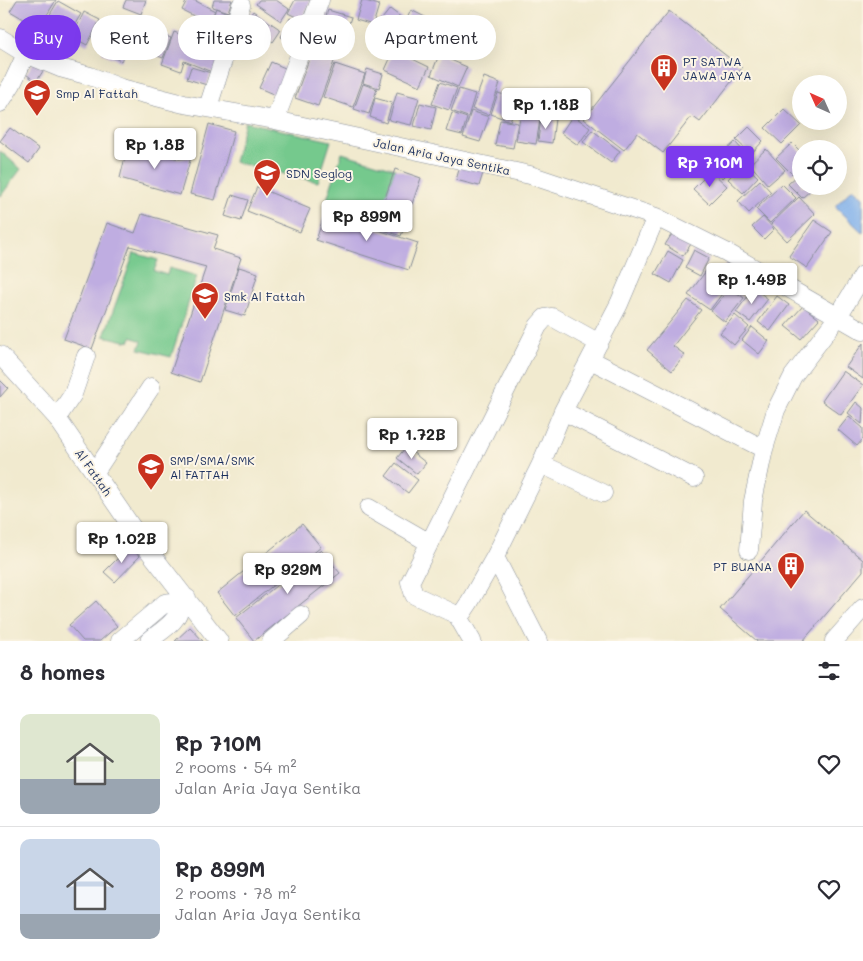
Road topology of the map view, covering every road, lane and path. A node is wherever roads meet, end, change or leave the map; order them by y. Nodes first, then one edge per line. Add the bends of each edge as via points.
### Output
1 (320, 0) edge
2 (241, 6) dead end
3 (0, 38) edge
4 (15, 47) edge
5 (23, 60) edge
6 (41, 60) edge
7 (0, 103) edge
8 (208, 107) junction
9 (275, 120) junction
10 (656, 217) junction
11 (863, 275) edge
12 (838, 318) junction
13 (863, 331) edge
14 (599, 343) junction
15 (0, 355) edge
16 (86, 356) dead end
17 (591, 360) junction
18 (151, 387) dead end
19 (563, 411) junction
20 (57, 418) junction
21 (764, 449) junction
22 (541, 464) junction
23 (95, 472) junction
24 (694, 478) dead end
25 (602, 493) dead end
26 (369, 508) dead end
27 (428, 542) junction
28 (749, 550) dead end
29 (495, 557) junction
30 (183, 601) junction
31 (863, 608) edge
32 (300, 615) dead end
33 (457, 615) junction
34 (120, 641) edge
35 (149, 641) edge
36 (219, 641) edge
37 (271, 641) edge
38 (472, 641) edge
39 (538, 641) edge
40 (834, 641) edge

1 - 9 street
2 - 8 street
3 - 4 street, Jalan Aria Jaya Sentika
5 - 7 street
6 - 8 street, Jalan Aria Jaya Sentika via 121,88
8 - 9 street, Jalan Aria Jaya Sentika
9 - 10 street, Jalan Aria Jaya Sentika via 530,175
10 - 12 street, Jalan Aria Jaya Sentika via 726,252
10 - 14 street
11 - 12 street
12 - 13 street, Jalan Aria Jaya Sentika
12 - 21 street via 793,376 776,410
14 - 17 street
14 - 27 street via 552,317 545,318 538,326
15 - 20 street, Al Fattah
16 - 20 street via 73,394
17 - 19 street
17 - 21 street
18 - 23 street
19 - 22 street
19 - 24 street
20 - 23 street, Al Fattah
21 - 28 street via 753,500
22 - 25 street
22 - 29 street
23 - 30 street, Al Fattah
26 - 27 street
27 - 33 street via 410,582 411,589 414,595
29 - 33 street via 469,603
29 - 39 street
30 - 34 street via 165,603
30 - 35 street via 177,617
30 - 36 street, Al Fattah
31 - 40 street
32 - 37 street
33 - 38 street

